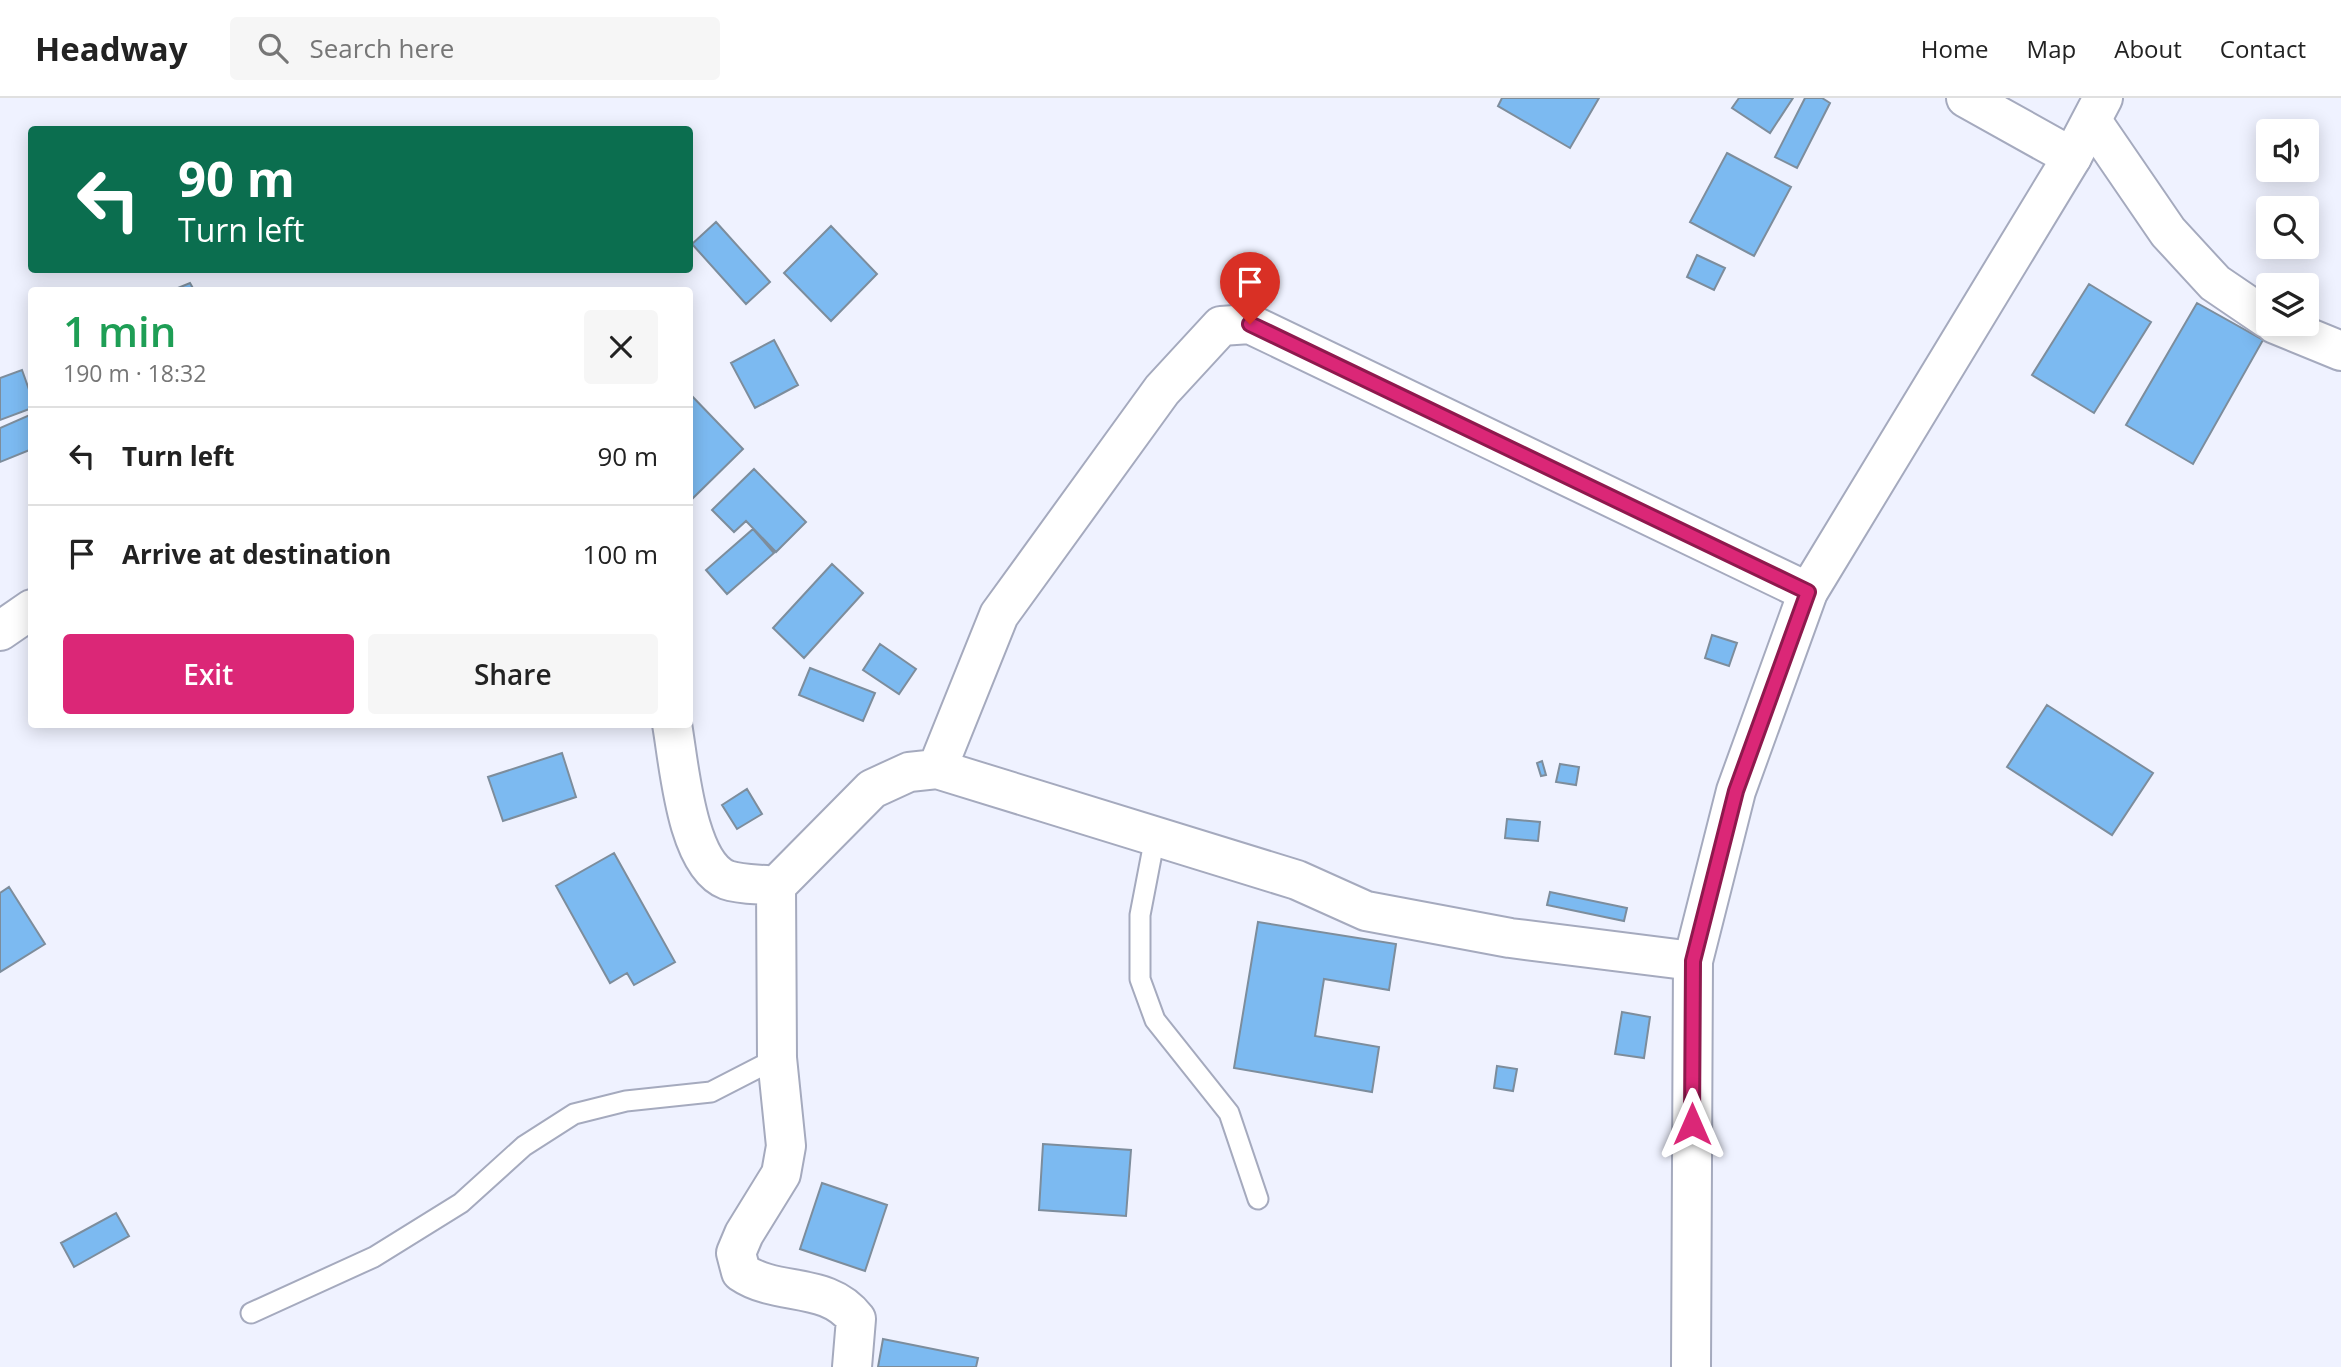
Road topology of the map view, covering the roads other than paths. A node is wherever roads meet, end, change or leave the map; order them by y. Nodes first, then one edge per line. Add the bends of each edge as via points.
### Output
1 (1966, 98) edge
2 (2098, 110) edge
3 (2073, 157) junction
4 (2256, 311) edge
5 (2304, 336) edge
6 (2341, 351) edge
7 (1808, 592) junction
8 (28, 611) edge
9 (0, 631) edge
10 (673, 728) edge
11 (937, 769) junction
12 (1155, 837) junction
13 (776, 886) junction
14 (1693, 961) junction
15 (777, 1058) junction
16 (1258, 1199) dead end
17 (251, 1313) dead end
18 (852, 1367) edge
19 (1691, 1367) edge

1 - 3 street
2 - 3 street
2 - 4 street via 2168,232 2215,283
3 - 7 street
5 - 6 street
7 - 11 street via 1250,324 1221,326 1162,390 999,615
7 - 14 street via 1736,791
8 - 9 street
10 - 13 street via 692,830 705,863 726,880
11 - 12 street
11 - 13 street via 909,772 872,789
12 - 14 street via 1297,880 1366,911 1510,938
12 - 16 lane via 1140,915 1140,979 1155,1020 1229,1113
13 - 15 street
14 - 19 street
15 - 17 lane via 711,1092 626,1101 574,1114 524,1146 461,1203 374,1257
15 - 18 street via 786,1146 781,1174 736,1253 741,1272 755,1281 844,1303 856,1319

